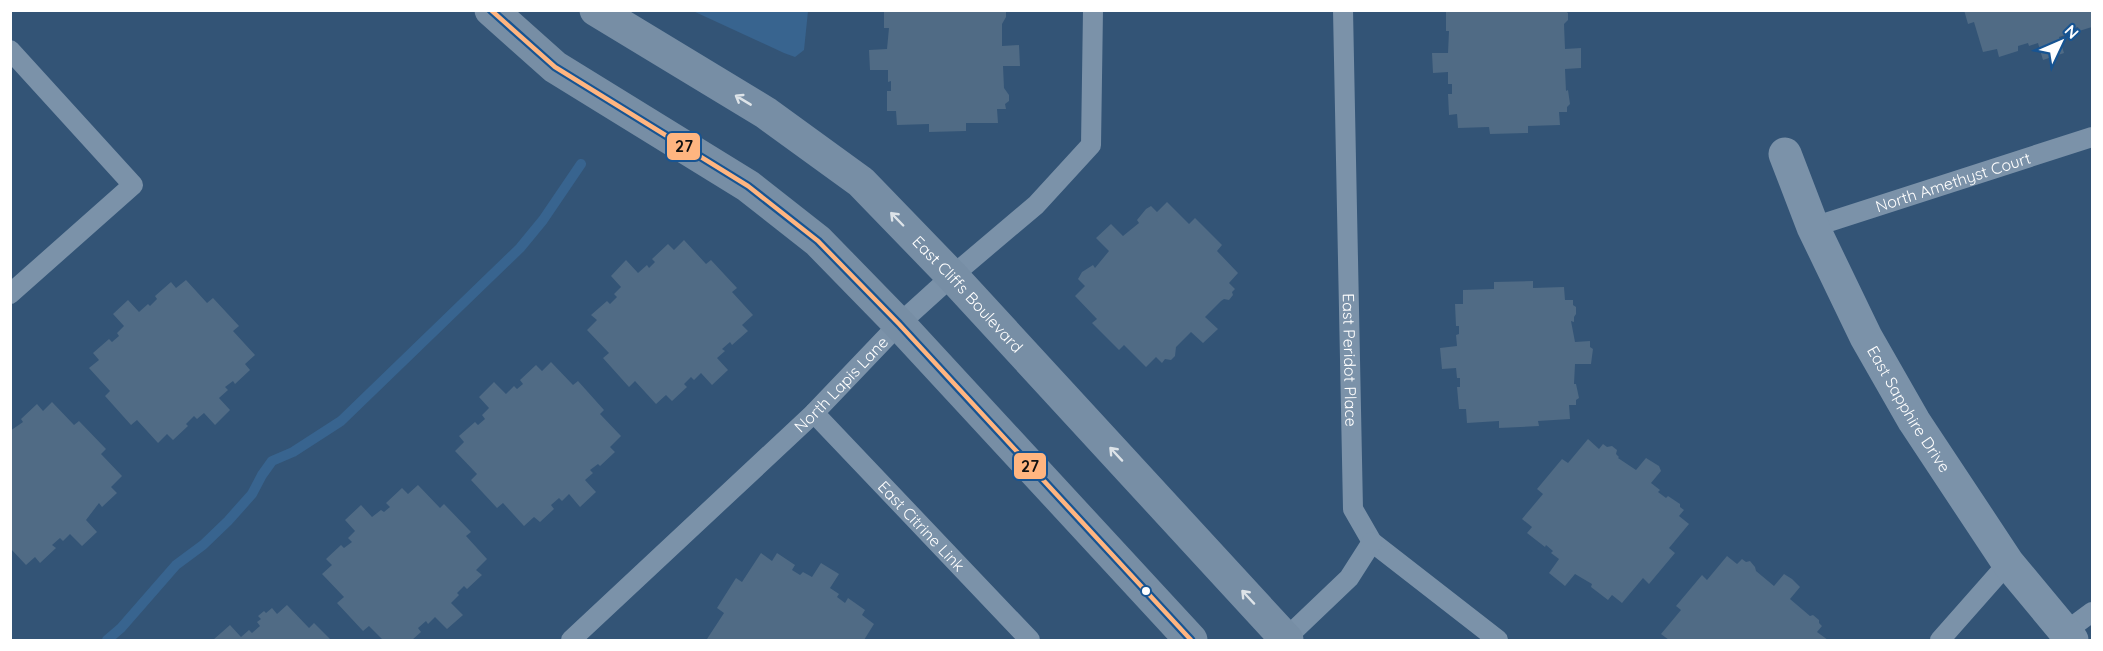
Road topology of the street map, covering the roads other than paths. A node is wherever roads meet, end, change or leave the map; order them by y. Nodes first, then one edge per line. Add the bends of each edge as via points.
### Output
1 (596, 10) edge
2 (1093, 10) edge
3 (1343, 10) edge
4 (492, 11) edge
5 (10, 50) edge
6 (2092, 137) edge
7 (1785, 154) dead end
8 (1813, 227) junction
9 (952, 276) junction
10 (10, 294) edge
11 (899, 324) junction
12 (814, 413) junction
13 (1372, 542) junction
14 (2008, 563) junction
15 (2092, 612) edge
16 (2069, 636) edge
17 (571, 640) edge
18 (1029, 640) edge
19 (1191, 640) edge
20 (1286, 640) edge
21 (1498, 640) edge
22 (1940, 640) edge

9 -> 1 street, East Cliffs Boulevard via 861,182 766,113
2 - 9 lane, North Lapis Lane via 1091,145 1036,205
3 - 13 lane, East Peridot Place via 1353,509
4 - 11 street via 555,67 748,186 818,241
5 - 10 lane via 133,185
6 - 8 lane, North Amethyst Court
7 - 8 street, East Sapphire Drive
8 - 14 street, East Sapphire Drive via 1866,337 1914,421
9 - 11 lane, North Lapis Lane
20 -> 9 street, East Cliffs Boulevard
11 - 12 lane, North Lapis Lane
11 - 19 street
12 - 17 lane, North Lapis Lane
12 - 18 lane, East Citrine Link
13 - 20 lane via 1349,578
13 - 21 lane, East Peridot Place
14 - 16 street, East Sapphire Drive
14 - 22 lane
15 - 16 lane

